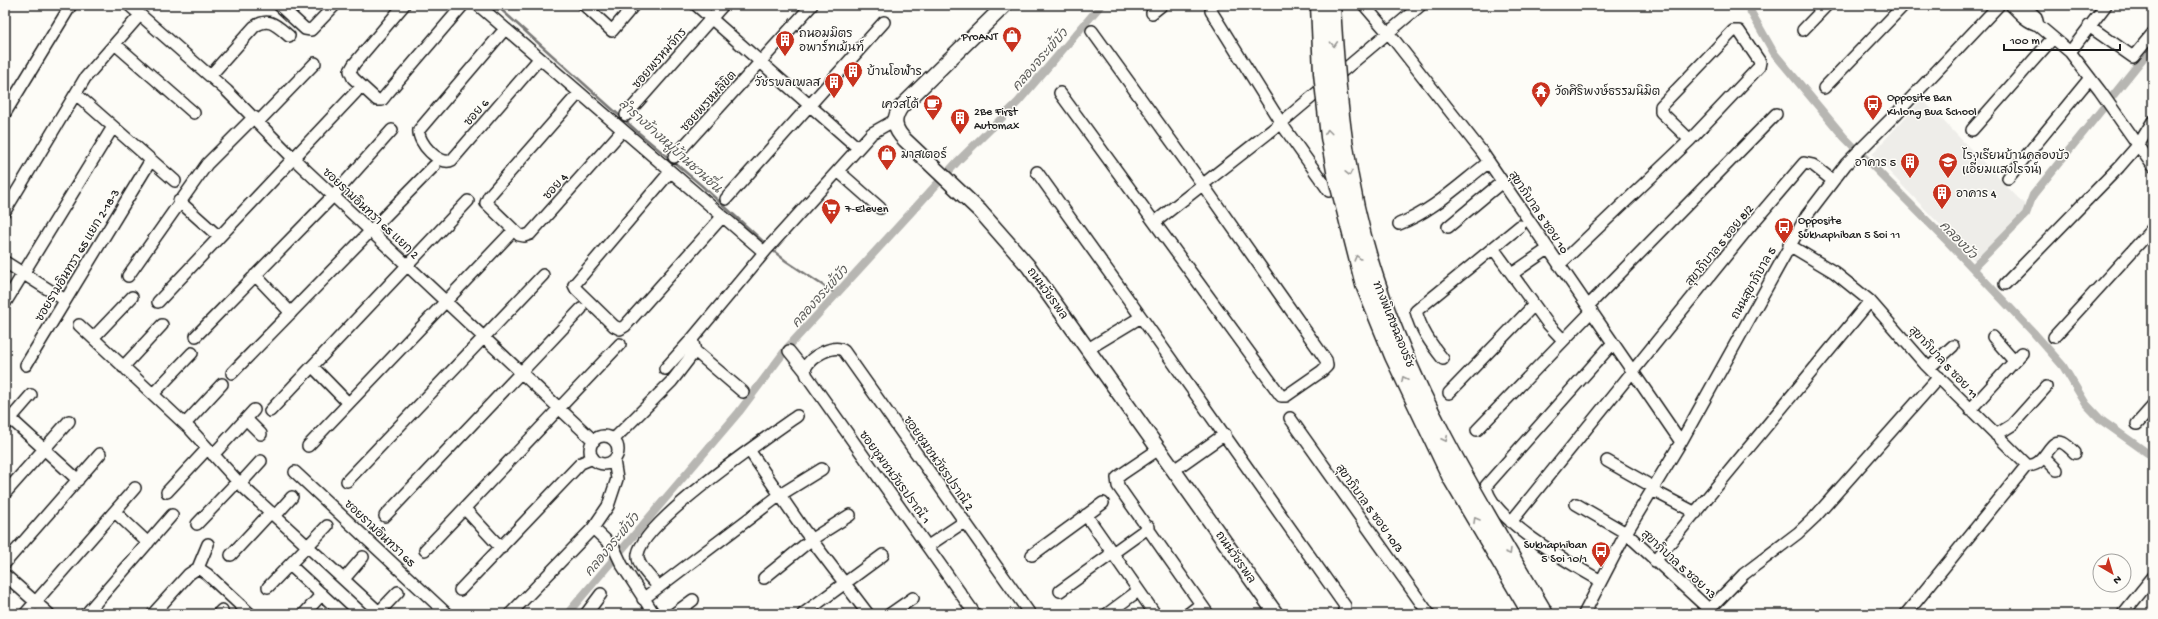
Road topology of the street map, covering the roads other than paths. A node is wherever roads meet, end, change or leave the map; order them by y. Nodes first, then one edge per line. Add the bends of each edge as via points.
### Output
1 (71, 5) edge
2 (129, 5) edge
3 (279, 5) edge
4 (335, 5) edge
5 (404, 5) edge
6 (463, 5) edge
7 (478, 5) edge
8 (584, 5) edge
9 (634, 5) edge
10 (696, 5) edge
11 (723, 5) edge
12 (812, 5) edge
13 (1162, 5) edge
14 (1319, 5) edge
15 (1332, 5) edge
16 (1364, 5) edge
17 (1421, 5) edge
18 (1828, 5) edge
19 (1904, 5) edge
20 (1999, 5) edge
21 (2011, 5) edge
22 (2023, 5) edge
23 (2106, 5) edge
24 (999, 7) edge
25 (1211, 10) dead end
26 (1152, 13) dead end
27 (140, 15) junction
28 (711, 18) junction
29 (884, 22) dead end
30 (2038, 25) junction
31 (2089, 26) junction
32 (505, 29) junction
33 (1803, 30) dead end
34 (1092, 31) dead end
35 (1388, 32) junction
36 (2153, 33) edge
37 (289, 36) dead end
38 (2053, 38) junction
39 (115, 44) junction
40 (2070, 52) junction
41 (539, 59) junction
42 (760, 62) junction
43 (316, 63) dead end
44 (210, 76) junction
45 (2090, 78) junction
46 (1824, 88) dead end
47 (360, 89) junction
48 (1060, 92) dead end
49 (579, 93) junction
50 (76, 94) junction
51 (809, 105) junction
52 (194, 113) dead end
53 (5, 114) edge
54 (1776, 114) dead end
55 (626, 115) dead end
56 (256, 120) junction
57 (895, 120) junction
58 (2153, 121) edge
59 (1281, 123) junction
60 (113, 127) junction
61 (392, 130) dead end
62 (1972, 130) dead end
63 (622, 131) junction
64 (1690, 140) junction
65 (2139, 144) junction
66 (858, 148) junction
67 (674, 157) dead end
68 (293, 158) junction
69 (150, 160) junction
70 (1489, 162) junction
71 (434, 166) dead end
72 (2153, 166) edge
73 (838, 171) junction
74 (670, 172) junction
75 (1037, 172) dead end
76 (2008, 178) dead end
77 (1832, 180) junction
78 (175, 181) dead end
79 (1502, 182) junction
80 (1203, 184) junction
81 (1329, 191) dead end
82 (333, 196) junction
83 (726, 199) dead end
84 (179, 201) junction
85 (468, 201) dead end
86 (880, 208) dead end
87 (5, 211) edge
88 (722, 217) junction
89 (1154, 222) junction
90 (1399, 224) dead end
91 (1520, 226) dead end
92 (1448, 227) dead end
93 (2153, 228) edge
94 (371, 230) junction
95 (509, 235) dead end
96 (219, 237) junction
97 (1789, 245) junction
98 (768, 248) junction
99 (1494, 248) junction
100 (1548, 249) junction
101 (5, 262) edge
102 (1558, 265) junction
103 (409, 266) junction
104 (24, 274) junction
105 (1512, 274) junction
106 (255, 275) junction
107 (543, 275) dead end
108 (128, 276) dead end
109 (2005, 284) dead end
110 (132, 297) dead end
111 (65, 300) junction
112 (1870, 301) junction
113 (158, 302) dead end
114 (445, 302) junction
115 (5, 303) edge
116 (1534, 305) junction
117 (580, 309) dead end
118 (1590, 309) junction
119 (291, 313) junction
120 (1140, 316) junction
121 (79, 325) dead end
122 (162, 325) dead end
123 (196, 336) dead end
124 (1993, 336) dead end
125 (2054, 337) dead end
126 (93, 338) junction
127 (483, 338) junction
128 (692, 339) junction
129 (1563, 340) junction
130 (1613, 343) junction
131 (620, 344) dead end
132 (1953, 346) dead end
133 (1088, 349) junction
134 (694, 351) junction
135 (789, 351) dead end
136 (192, 353) dead end
137 (2022, 353) dead end
138 (1443, 359) dead end
139 (2014, 361) junction
140 (26, 365) dead end
141 (123, 367) junction
142 (313, 367) junction
143 (1929, 368) junction
144 (665, 369) dead end
145 (805, 371) junction
146 (1632, 371) junction
147 (232, 373) dead end
148 (520, 374) junction
149 (1939, 377) junction
150 (222, 384) dead end
151 (2046, 387) dead end
152 (742, 392) dead end
153 (1449, 393) dead end
154 (153, 394) junction
155 (31, 395) dead end
156 (348, 403) junction
157 (2153, 406) edge
158 (254, 410) dead end
159 (559, 410) junction
160 (1970, 410) junction
161 (270, 411) dead end
162 (797, 416) dead end
163 (1290, 418) dead end
164 (246, 419) junction
165 (69, 421) dead end
166 (8, 422) edge
167 (185, 424) junction
168 (2137, 424) dead end
169 (1477, 430) dead end
170 (261, 434) dead end
171 (1225, 434) junction
172 (1996, 435) junction
173 (614, 439) junction
174 (594, 441) junction
175 (1681, 442) junction
176 (308, 446) dead end
177 (44, 449) junction
178 (1159, 449) junction
179 (749, 450) junction
180 (210, 452) junction
181 (2075, 453) dead end
182 (100, 454) dead end
183 (2044, 457) junction
184 (593, 458) junction
185 (614, 460) junction
186 (261, 461) dead end
187 (1607, 461) dead end
188 (2027, 465) junction
189 (822, 469) dead end
190 (1174, 470) junction
191 (2057, 470) dead end
192 (295, 472) dead end
193 (78, 480) junction
194 (347, 481) dead end
195 (239, 483) junction
196 (135, 488) dead end
197 (1653, 488) junction
198 (5, 492) edge
199 (167, 492) dead end
200 (780, 495) junction
201 (292, 497) dead end
202 (1103, 503) dead end
203 (1576, 504) dead end
204 (465, 509) junction
205 (115, 512) junction
206 (1696, 513) junction
207 (273, 514) junction
208 (172, 515) dead end
209 (850, 515) dead end
210 (1086, 515) junction
211 (385, 516) dead end
212 (964, 522) junction
213 (1511, 522) junction
214 (198, 524) dead end
215 (327, 526) dead end
216 (593, 528) junction
217 (1149, 528) junction
218 (1626, 533) junction
219 (812, 539) junction
220 (148, 543) junction
221 (208, 544) dead end
222 (308, 546) junction
223 (928, 546) junction
224 (501, 548) junction
225 (425, 550) dead end
226 (1112, 554) junction
227 (231, 555) dead end
228 (883, 555) dead end
229 (1032, 555) dead end
230 (363, 557) dead end
231 (1655, 561) junction
232 (5, 563) edge
233 (290, 565) junction
234 (198, 568) junction
235 (5, 575) edge
236 (2153, 577) edge
237 (764, 578) dead end
238 (344, 579) junction
239 (1601, 581) junction
240 (844, 583) junction
241 (268, 587) dead end
242 (659, 587) junction
243 (460, 590) dead end
244 (1060, 591) dead end
245 (1138, 591) junction
246 (398, 592) dead end
247 (322, 594) junction
248 (601, 594) dead end
249 (913, 598) dead end
250 (643, 599) junction
251 (693, 600) dead end
252 (36, 601) junction
253 (1202, 604) junction
254 (1712, 612) edge
255 (380, 613) edge
256 (25, 614) edge
257 (49, 614) edge
258 (86, 614) edge
259 (152, 614) edge
260 (250, 614) edge
261 (304, 614) edge
262 (343, 614) edge
263 (447, 614) edge
264 (510, 614) edge
265 (586, 614) edge
266 (654, 614) edge
267 (674, 614) edge
268 (803, 614) edge
269 (868, 614) edge
270 (890, 614) edge
271 (975, 614) edge
272 (1030, 614) edge
273 (1106, 614) edge
274 (1155, 614) edge
275 (1188, 614) edge
276 (1208, 614) edge
277 (1276, 614) edge
278 (1343, 614) edge
279 (1429, 614) edge
280 (1531, 614) edge
281 (1545, 614) edge
282 (1584, 614) edge
283 (1906, 614) edge
284 (2123, 614) edge

1 - 53 street
2 - 27 street, ซอยรามอินทรา 65 แยก 2
3 - 4 street via 306,29 311,30
5 - 47 street via 350,71
6 - 47 street via 382,100
7 - 32 street
8 - 9 street via 612,31
10 - 28 street
11 - 28 street, ซอยพรหมจักร
12 - 42 street, ซอยพรหมลิขิต
13 - 26 street
280 -> 14 highway, ทางพิเศษฉลองรัช, bridge via 1451,478 1393,356 1364,285 1330,144 1322,73
15 -> 281 highway, ทางพิเศษฉลองรัช, bridge via 1336,80 1344,148 1357,213 1376,280 1412,370 1462,474
16 - 35 street, สุขาภิบาล 5 ซอย 10
17 - 35 street
18 - 33 street
19 - 46 street
20 - 77 street, ถนนสุขาภิบาล 5
21 - 30 street via 2031,23
22 - 30 street via 2036,17
23 - 31 street
24 - 57 main road via 901,107
25 - 59 street
27 - 39 street
27 - 44 street, ซอยรามอินทรา 65 แยก 2
28 - 42 street
28 - 55 street, ซอยพรหมจักร
29 - 51 street
30 - 38 street
31 - 36 street via 2132,57
31 - 40 street
32 - 41 street
32 - 41 street, ซอย 6 via 418,130 418,137 440,161 452,160
34 - 80 street
35 - 59 street
35 - 70 street, สุขาภิบาล 5 ซอย 10
37 - 44 street via 276,25 262,22 254,27
38 - 40 street
38 - 62 street
39 - 50 street via 85,78
39 - 52 street
40 - 45 street
41 - 49 street
42 - 51 street
42 - 67 street, ซอยพรหมลิขิต
43 - 56 street
44 - 56 street, ซอยรามอินทรา 65 แยก 2
45 - 65 street
45 - 76 street
47 - 68 street
48 - 89 street
49 - 63 street
49 - 63 street, ซอย 4 via 489,196 486,203 519,235 530,234
50 - 60 street
50 - 87 street
51 - 66 street
51 - 83 street
54 - 118 street
56 - 68 street, ซอยรามอินทรา 65 แยก 2
56 - 84 street via 207,164
57 - 66 street via 872,133
57 - 133 main road, ถนนวัชรพล via 895,128 899,134 952,184 1017,252
58 - 65 street
59 - 80 street
59 - 81 street
60 - 69 street
60 - 104 street
61 - 82 street
63 - 74 street
64 - 64 street via 1661,112 1661,106 1728,36 1738,31 1761,65
64 - 102 street
65 - 72 street
65 - 109 street
66 - 73 street
68 - 82 street, ซอยรามอินทรา 65 แยก 2
68 - 96 street
69 - 78 street
69 - 111 street, ซอยรามอินทรา 65 แยก 2-18-3
70 - 79 street, สุขาภิบาล 5 ซอย 10
70 - 90 street via 1431,208
71 - 94 street
73 - 86 street
73 - 98 street
74 - 88 street
74 - 88 street via 576,280 576,289 595,308 620,329 625,326
75 - 120 street
77 - 97 street, ถนนสุขาภิบาล 5
77 - 146 street, สุขาภิบาล 5 ซอย 8/2 via 1813,165 1804,163
79 - 92 street
79 - 100 street, สุขาภิบาล 5 ซอย 10
80 - 89 street
80 - 89 street via 1326,360 1327,366 1322,371 1286,396 1281,396
82 - 94 street, ซอยรามอินทรา 65 แยก 2
82 - 106 street
84 - 96 street
84 - 108 street
85 - 103 street
88 - 98 street
91 - 99 street
93 - 125 street
94 - 103 street, ซอยรามอินทรา 65 แยก 2
94 - 119 street
95 - 114 street
96 - 113 street
97 - 112 street, สุขาภิบาล 5 ซอย 11 via 1843,278
97 - 175 street, ถนนสุขาภิบาล 5
98 - 128 street
99 - 105 street
99 - 138 street via 1416,311 1419,324 1430,344
100 - 102 street, สุขาภิบาล 5 ซอย 10
100 - 105 street
101 - 104 street
102 - 118 street, สุขาภิบาล 5 ซอย 10
103 - 114 street, ซอยรามอินทรา 65 แยก 2
103 - 142 street
104 - 111 street
104 - 115 street
105 - 116 street
106 - 119 street
106 - 123 street
107 - 127 street
110 - 126 street
111 - 140 street, ซอยรามอินทรา 65 แยก 2-18-3
112 - 143 street, สุขาภิบาล 5 ซอย 11
112 - 206 street
114 - 127 street, ซอยรามอินทรา 65 แยก 2
114 - 156 street
116 - 129 street
116 - 153 street
117 - 148 street
118 - 129 street
118 - 130 street, สุขาภิบาล 5 ซอย 10
119 - 147 street
120 - 133 street
120 - 171 street
121 - 126 street
122 - 141 street
124 - 139 street
126 - 141 street
127 - 148 street, ซอยรามอินทรา 65 แยก 2
127 - 194 street
128 - 134 street
128 - 144 street
129 - 169 street
130 - 146 street, สุขาภิบาล 5 ซอย 10
130 - 213 street via 1486,486 1487,493
131 - 159 street
132 - 143 street
133 - 178 main road, ถนนวัชรพล
134 - 152 street
134 - 173 street via 672,381
135 - 145 street, ซอยชุมชนวัชรปราณี 1
136 - 154 street
137 - 139 street
139 - 160 street
141 - 154 street
142 - 156 street
142 - 161 street
143 - 149 street, สุขาภิบาล 5 ซอย 11
145 - 212 street, ซอยชุมชนวัชรปราณี 2 via 807,364 828,348 837,347 844,350
145 - 223 street, ซอยชุมชนวัชรปราณี 1
146 - 175 street, สุขาภิบาล 5 ซอย 10
146 - 213 street
148 - 159 street, ซอยรามอินทรา 65 แยก 2
148 - 211 street
149 - 160 street, สุขาภิบาล 5 ซอย 11
149 - 254 street via 1816,517 1744,574
150 - 167 street
151 - 172 street via 2012,425
154 - 167 street
155 - 166 street
156 - 176 street
157 - 168 street
158 - 164 street
159 - 174 street, ซอยรามอินทรา 65 แยก 2
159 - 204 street
160 - 172 street, สุขาภิบาล 5 ซอย 11
162 - 179 street
163 - 279 street, สุขาภิบาล 5 ซอย 10/3
164 - 170 street
164 - 180 street
165 - 177 street
166 - 177 street
167 - 180 street
171 - 190 street
171 - 278 street via 1345,606
172 - 188 street, สุขาภิบาล 5 ซอย 11
173 - 174 street via 606,436
173 - 185 street via 618,452
174 - 184 street via 590,449
175 - 197 street, ถนนสุขาภิบาล 5
177 - 193 street
177 - 198 street
178 - 190 main road, ถนนวัชรพล
178 - 217 street via 1117,478 1118,486
179 - 200 street
179 - 242 street via 676,507 658,524 641,546 638,555 640,564
180 - 195 street
180 - 199 street
181 - 183 street via 2062,442 2058,442 2051,446
182 - 193 street
183 - 188 street via 2036,465
183 - 191 street
184 - 185 street via 606,464
184 - 224 street via 581,463
185 - 216 street via 617,479 608,506
186 - 195 street
187 - 197 street
188 - 283 street
189 - 200 street
190 - 277 main road, ถนนวัชรพล
192 - 263 street, ซอยรามอินทรา 65
193 - 232 street
195 - 207 street
195 - 214 street
196 - 205 street
197 - 206 street
197 - 218 street, ถนนสุขาภิบาล 5
200 - 219 street
200 - 242 street
201 - 207 street
202 - 210 street
203 - 218 street, สุขาภิบาล 5 ซอย 13
204 - 224 street
204 - 225 street
205 - 220 street
205 - 252 street
206 - 231 street
207 - 222 street
207 - 227 street
208 - 220 street
209 - 219 street
210 - 226 street
210 - 229 street
212 - 223 street
212 - 272 street, ซอยชุมชนวัชรปราณี 2
213 - 239 street via 1551,551
215 - 222 street
216 - 250 street via 614,548
216 - 264 street
217 - 226 street
217 - 253 street
218 - 231 street, สุขาภิบาล 5 ซอย 13
218 - 239 street, ถนนสุขาภิบาล 5
219 - 237 street
219 - 240 street
220 - 258 street
221 - 234 street
222 - 233 street
222 - 238 street
223 - 271 street, ซอยชุมชนวัชรปราณี 1
224 - 243 street
226 - 244 street
226 - 245 street
228 - 240 street
230 - 238 street
231 - 254 street, สุขาภิบาล 5 ซอย 13
233 - 241 street
233 - 247 street
234 - 259 street via 189,574
234 - 260 street
235 - 252 street
236 - 284 street
238 - 255 street
239 - 282 street, ถนนสุขาภิบาล 5
240 - 268 street
240 - 269 street
242 - 250 street
245 - 273 street
245 - 274 street
246 - 255 street
247 - 261 street
247 - 262 street
248 - 265 street
249 - 270 street
250 - 266 street
251 - 267 street
252 - 256 street
252 - 257 street
253 - 275 street
253 - 276 street

